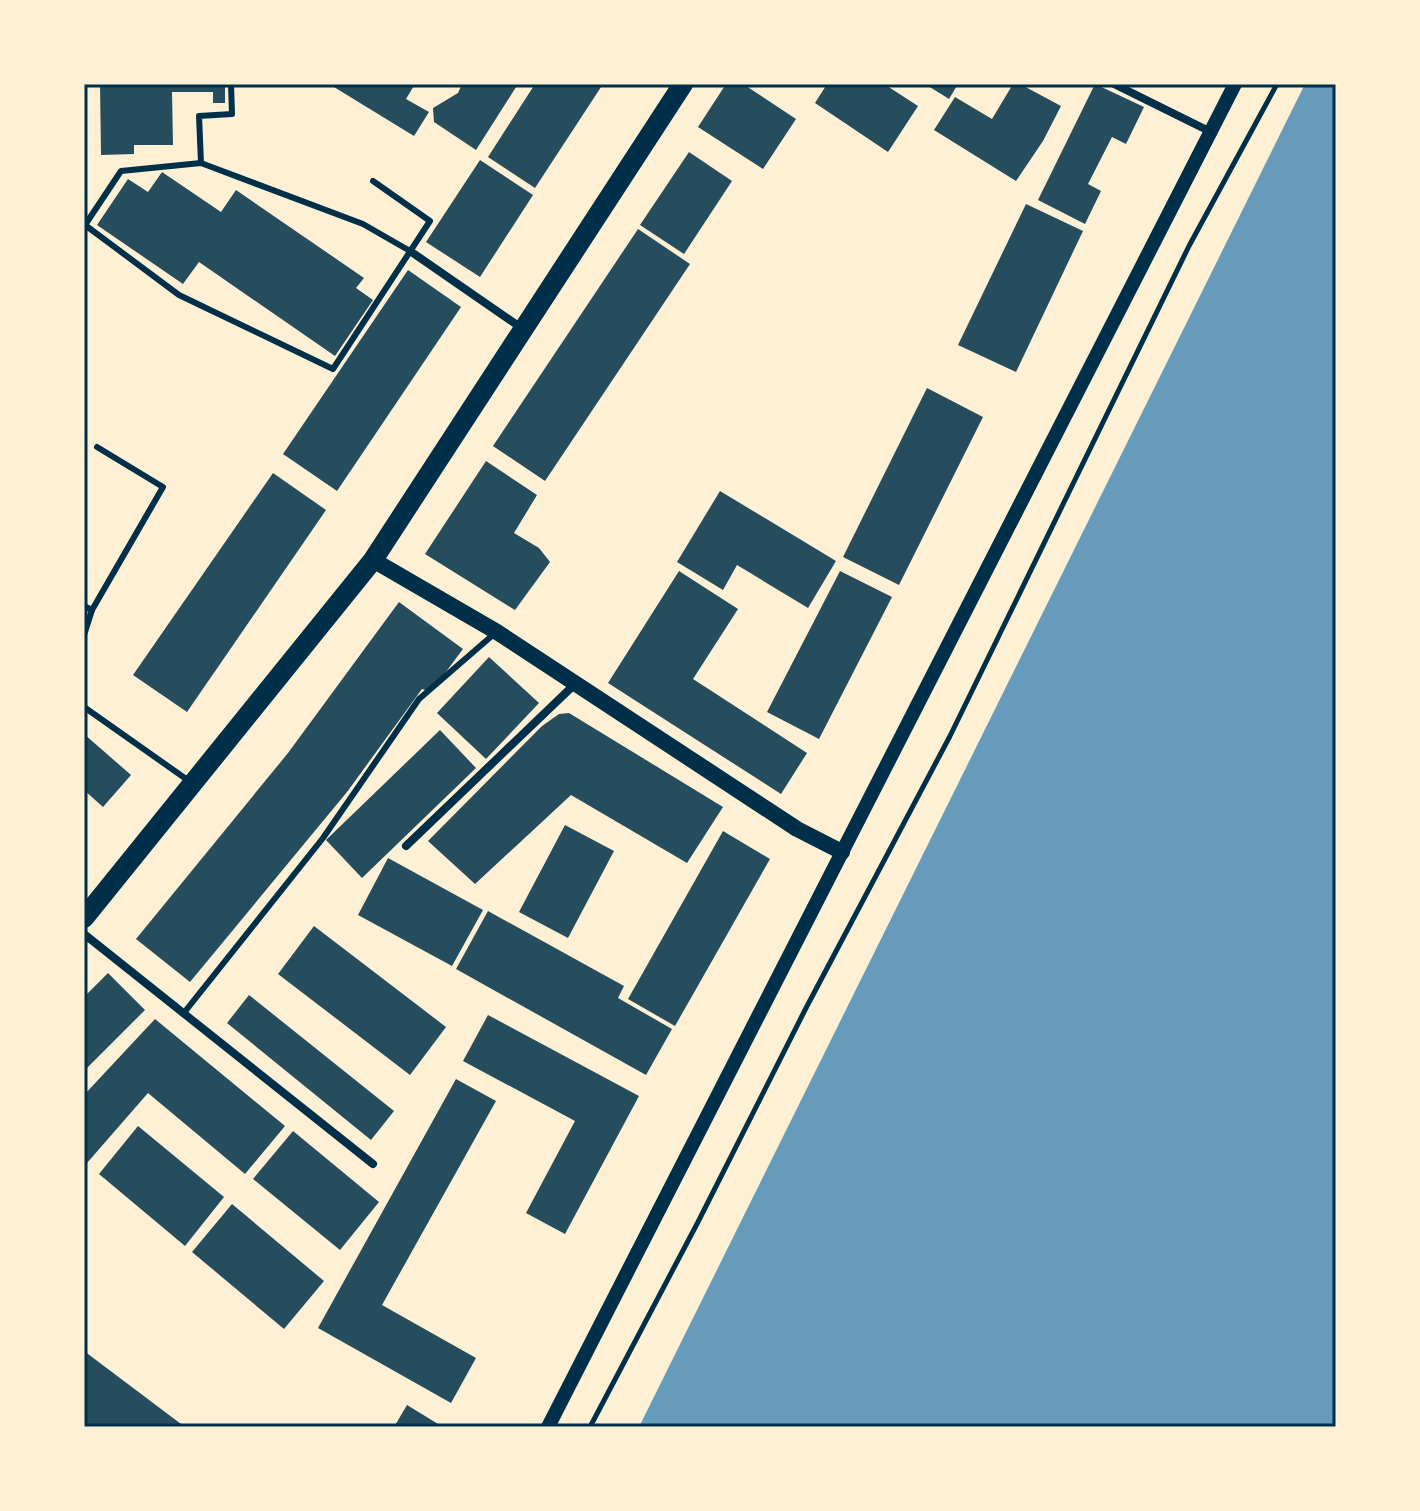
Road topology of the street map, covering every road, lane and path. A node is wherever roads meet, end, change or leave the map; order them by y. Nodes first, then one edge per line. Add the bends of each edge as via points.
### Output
1 (231, 84) edge
2 (683, 84) edge
3 (1114, 84) edge
4 (1235, 84) edge
5 (1277, 84) edge
6 (1211, 132) junction
7 (201, 163) junction
8 (373, 181) dead end
9 (410, 251) junction
10 (524, 330) junction
11 (97, 447) dead end
12 (373, 560) junction
13 (84, 606) edge
14 (92, 610) junction
15 (497, 632) junction
16 (84, 635) edge
17 (575, 683) junction
18 (84, 707) edge
19 (192, 784) junction
20 (406, 846) dead end
21 (842, 852) junction
22 (84, 918) edge
23 (84, 934) edge
24 (183, 1014) junction
25 (373, 1164) dead end
26 (548, 1427) edge
27 (590, 1427) edge

1 - 7 lane via 232,114 199,116
2 - 10 main road
3 - 6 street
4 - 6 street
5 - 27 path via 1189,246 950,736
6 - 21 street
7 - 9 lane via 363,224
7 - 9 lane via 121,171 85,225 179,295 333,369
8 - 9 lane via 430,221
9 - 10 street
10 - 12 main road
11 - 14 lane via 163,487
12 - 15 main road
12 - 19 main road
13 - 14 lane
14 - 16 lane
15 - 17 main road
15 - 24 lane via 419,699 323,838
17 - 20 street
17 - 21 main road via 797,829
18 - 19 lane
19 - 22 main road
21 - 26 street
23 - 24 street
24 - 25 street

